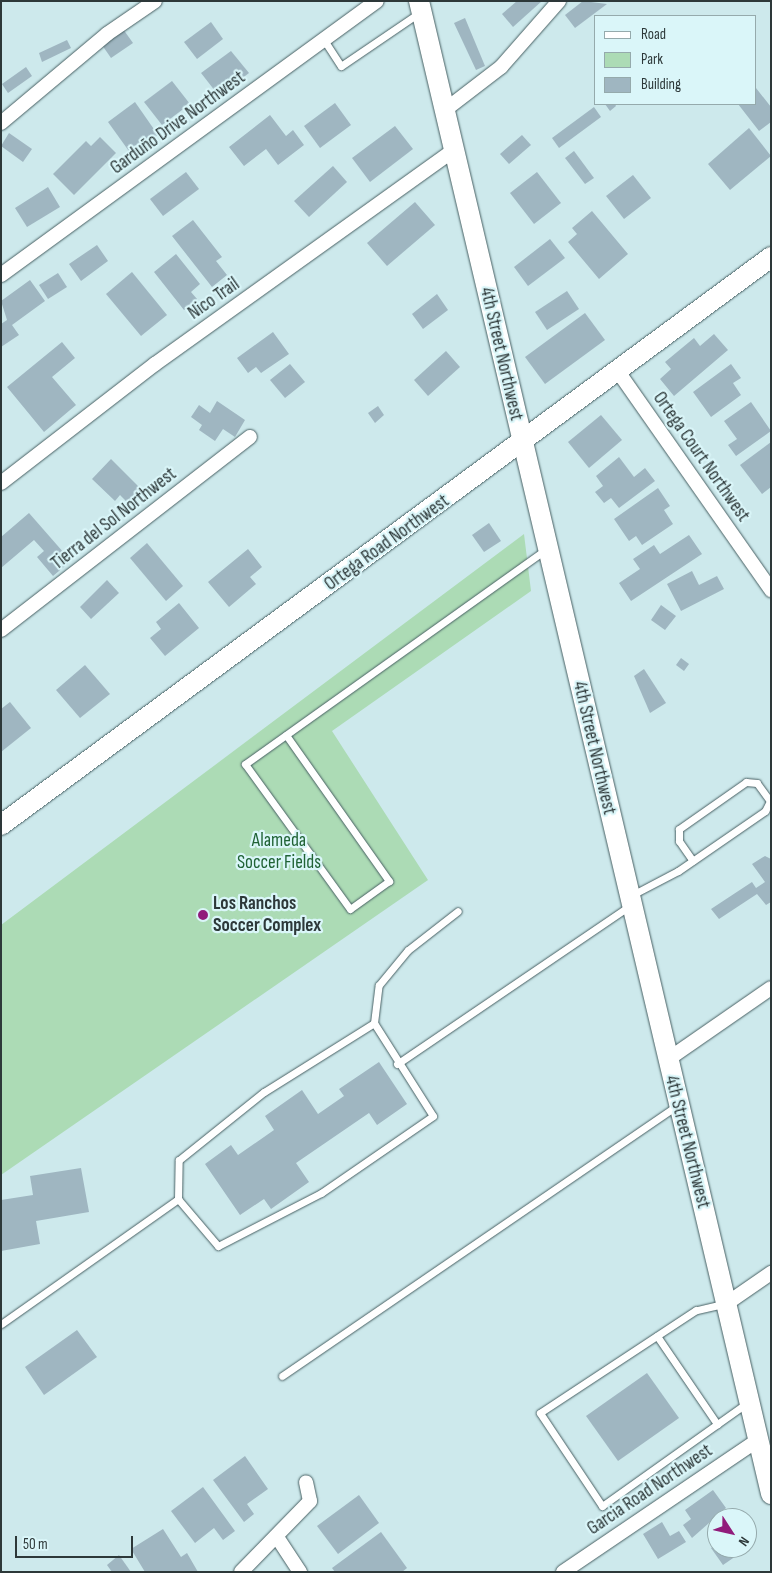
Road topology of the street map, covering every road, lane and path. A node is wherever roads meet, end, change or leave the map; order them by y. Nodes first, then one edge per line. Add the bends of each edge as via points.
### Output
1 (155, 1) edge
2 (377, 1) edge
3 (559, 1) edge
4 (420, 6) edge
5 (324, 40) junction
6 (445, 110) junction
7 (1, 123) edge
8 (452, 151) junction
9 (771, 257) edge
10 (1, 275) edge
11 (618, 370) junction
12 (250, 437) dead end
13 (522, 444) junction
14 (1, 482) edge
15 (548, 548) junction
16 (771, 590) edge
17 (1, 630) edge
18 (286, 735) junction
19 (1, 825) edge
20 (693, 861) junction
21 (630, 900) junction
22 (458, 911) dead end
23 (771, 988) edge
24 (374, 1023) junction
25 (667, 1060) junction
26 (397, 1064) junction
27 (678, 1105) junction
28 (178, 1199) junction
29 (771, 1274) edge
30 (726, 1304) junction
31 (1, 1324) edge
32 (657, 1336) junction
33 (282, 1376) dead end
34 (749, 1402) junction
35 (717, 1424) junction
36 (758, 1440) junction
37 (306, 1482) dead end
38 (771, 1494) edge
39 (277, 1537) junction
40 (241, 1572) edge
41 (300, 1572) edge
42 (563, 1572) edge

1 - 7 street via 107,34
2 - 5 street, Garduño Drive Northwest
3 - 6 street via 500,67
4 - 5 lane via 341,66
4 - 6 main road, 4th Street Northwest
5 - 10 street, Garduño Drive Northwest
6 - 8 main road, 4th Street Northwest
8 - 13 main road, 4th Street Northwest
8 - 14 street, Nico Trail via 155,364
9 - 11 main road, Ortega Road Northwest
11 - 13 main road, Ortega Road Northwest
11 - 16 street, Ortega Court Northwest
12 - 17 street, Tierra del Sol Northwest
13 - 15 main road, 4th Street Northwest
13 - 19 main road, Ortega Road Northwest
15 - 18 lane
15 - 21 main road, 4th Street Northwest
18 - 18 lane via 244,764 350,909 389,881
20 - 20 lane via 770,806 757,783 746,782 680,829 679,842
20 - 21 lane
21 - 25 main road, 4th Street Northwest
21 - 26 lane
22 - 24 lane via 408,950 379,984
23 - 25 street
24 - 26 lane
24 - 28 lane via 264,1092 180,1160
25 - 27 main road, 4th Street Northwest
26 - 28 lane via 433,1116 322,1193 218,1246
27 - 30 main road, 4th Street Northwest
27 - 33 lane
28 - 31 lane
29 - 30 street
30 - 32 lane via 696,1310
30 - 34 main road, 4th Street Northwest
32 - 35 lane
32 - 35 lane via 540,1413 602,1506
34 - 35 lane
34 - 36 main road, 4th Street Northwest
36 - 38 main road, 4th Street Northwest
36 - 42 street, Garcia Road Northwest
37 - 39 street via 310,1502
39 - 40 street
39 - 41 street

